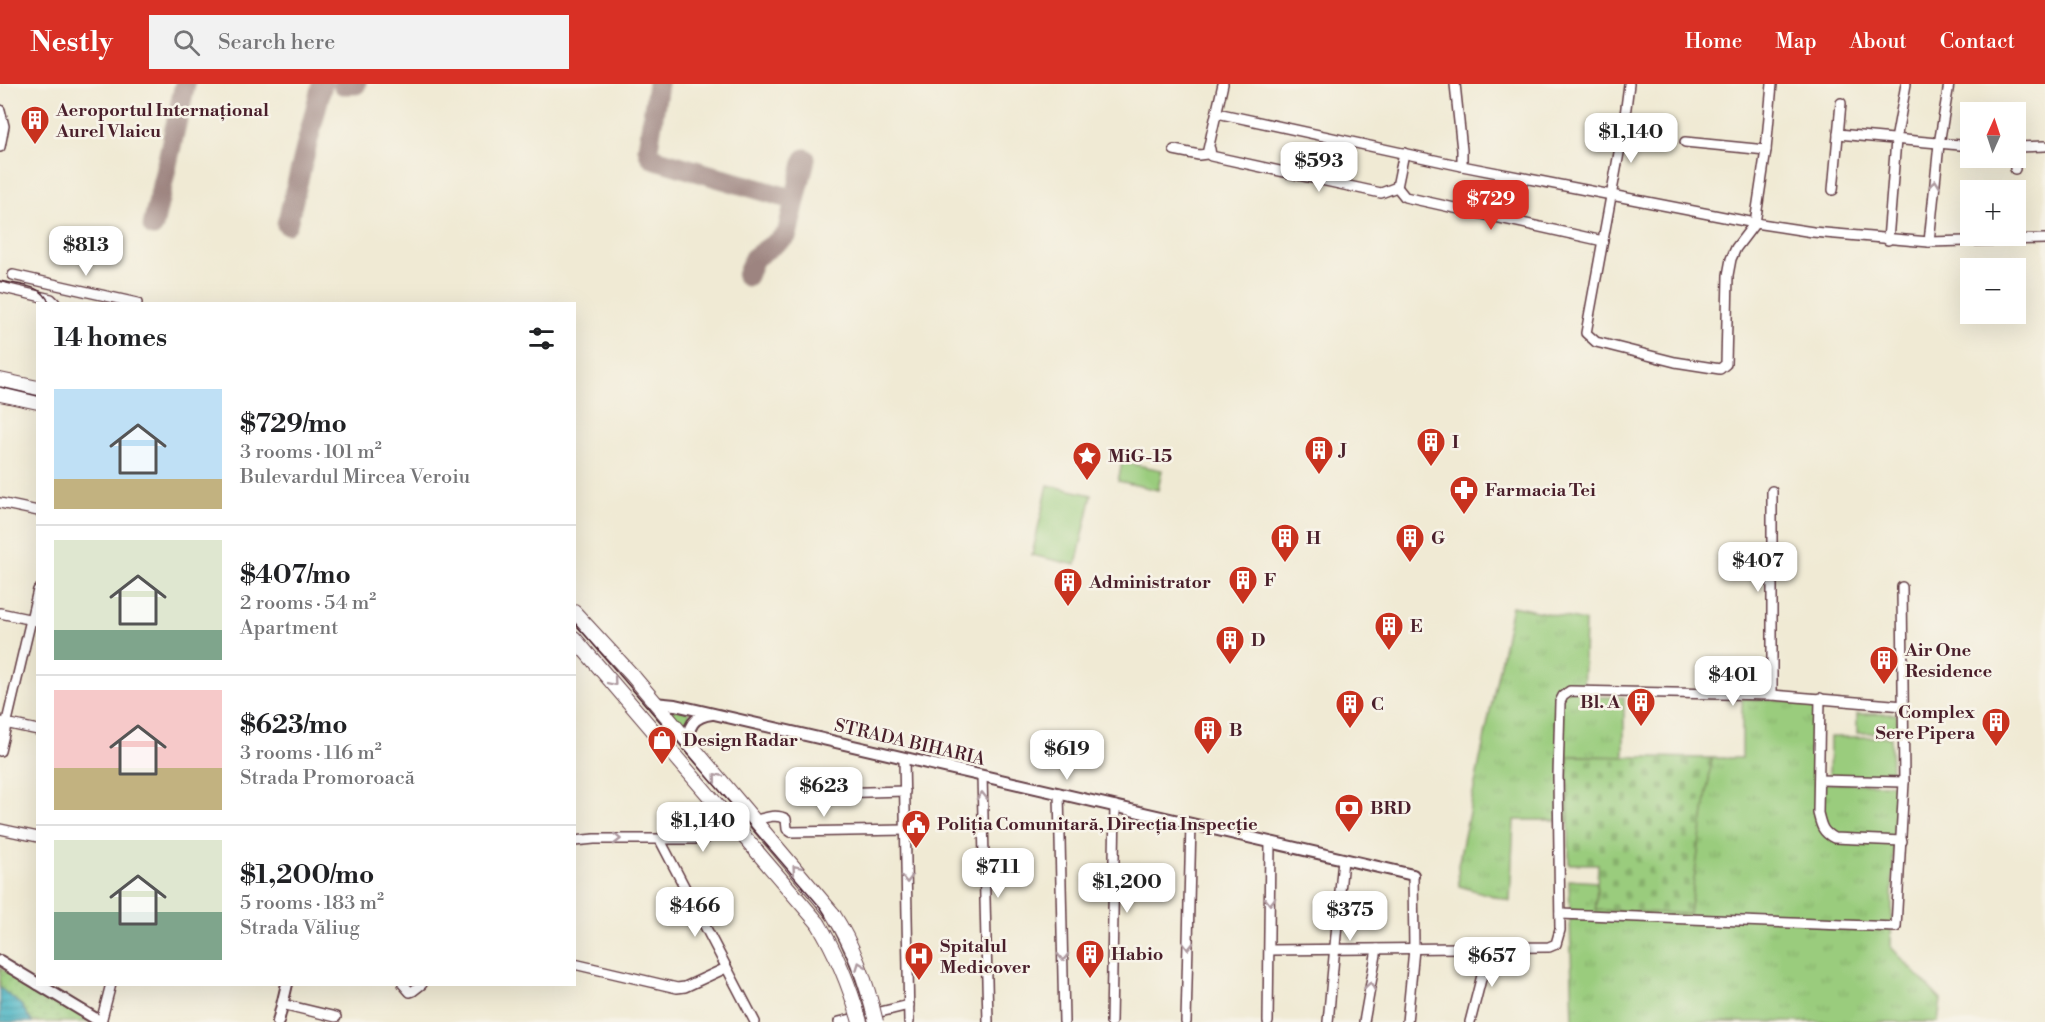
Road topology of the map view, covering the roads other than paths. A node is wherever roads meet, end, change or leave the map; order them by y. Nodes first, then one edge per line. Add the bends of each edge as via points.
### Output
1 (1223, 84) edge
2 (1455, 84) edge
3 (1629, 84) edge
4 (1772, 84) edge
5 (1906, 84) edge
6 (1948, 84) edge
7 (1841, 103) dead end
8 (0, 110) edge
9 (1217, 113) junction
10 (1838, 134) junction
11 (1896, 140) junction
12 (1685, 142) dead end
13 (1939, 144) junction
14 (1960, 145) edge
15 (2045, 146) edge
16 (0, 147) edge
17 (2026, 147) edge
18 (1210, 149) junction
19 (1174, 150) dead end
20 (1766, 150) junction
21 (1404, 153) junction
22 (1462, 166) junction
23 (1397, 188) junction
24 (1833, 190) dead end
25 (1612, 193) junction
26 (1755, 223) junction
27 (1888, 240) junction
28 (2045, 240) edge
29 (1603, 241) junction
30 (1929, 242) junction
31 (13, 275) dead end
32 (62, 286) junction
33 (0, 287) edge
34 (37, 296) junction
35 (104, 299) edge
36 (54, 302) edge
37 (129, 302) edge
38 (0, 380) edge
39 (36, 388) edge
40 (0, 394) edge
41 (36, 402) edge
42 (1772, 491) dead end
43 (0, 503) edge
44 (36, 511) edge
45 (1902, 587) dead end
46 (36, 606) edge
47 (0, 612) edge
48 (576, 614) edge
49 (34, 621) edge
50 (576, 640) edge
51 (1772, 695) junction
52 (1820, 698) junction
53 (654, 703) junction
54 (1904, 706) junction
55 (715, 714) junction
56 (3, 722) edge
57 (36, 730) edge
58 (690, 746) junction
59 (0, 751) edge
60 (904, 758) junction
61 (982, 776) junction
62 (1819, 780) junction
63 (1904, 782) junction
64 (905, 791) junction
65 (796, 794) dead end
66 (1059, 794) junction
67 (1115, 806) junction
68 (743, 808) junction
69 (730, 819) junction
70 (754, 821) junction
71 (1191, 824) junction
72 (0, 829) edge
73 (906, 830) junction
74 (36, 837) edge
75 (660, 840) junction
76 (576, 841) edge
77 (1902, 841) junction
78 (1270, 842) junction
79 (1342, 859) junction
80 (1413, 875) joint
81 (1560, 914) junction
82 (1489, 948) junction
83 (1377, 949) junction
84 (1414, 949) junction
85 (1270, 950) junction
86 (1335, 950) junction
87 (0, 961) edge
88 (576, 964) edge
89 (726, 968) junction
90 (36, 983) edge
91 (41, 986) edge
92 (110, 986) edge
93 (286, 986) edge
94 (405, 986) edge
95 (420, 986) edge
96 (282, 1004) junction
97 (909, 1005) junction
98 (336, 1017) dead end
99 (101, 1022) edge
100 (278, 1022) edge
101 (755, 1022) edge
102 (839, 1022) edge
103 (860, 1022) edge
104 (876, 1022) edge
105 (909, 1022) edge
106 (987, 1022) edge
107 (1064, 1022) edge
108 (1111, 1022) edge
109 (1186, 1022) edge
110 (1268, 1022) edge
111 (1328, 1022) edge
112 (1364, 1022) edge
113 (1407, 1022) edge
114 (1470, 1022) edge

1 - 9 street
2 - 22 street
3 - 25 street
4 - 20 street
5 - 11 street
6 - 13 street
7 - 10 street
8 - 16 street via 4,126
9 - 18 street
9 - 21 street
10 - 11 street
10 - 24 street
11 - 13 street
11 - 27 street
12 - 20 street
13 - 14 street
30 -> 13 street
15 - 17 street
18 - 19 street via 1204,155
18 - 23 street via 1211,156 1381,193
20 - 26 street
21 - 22 street
21 - 23 street
22 - 25 street
23 - 29 street via 1405,197
25 - 26 street
25 - 29 street
26 - 27 street
26 - 29 street via 1731,260 1726,364 1720,369 1596,342 1586,333
27 - 30 street
28 - 30 street
31 - 32 street
32 - 34 street
32 - 35 street
33 - 34 street
34 - 36 street
35 - 37 street
38 - 39 main road
40 - 41 main road
42 - 51 street
43 - 44 street
45 - 54 street
46 - 49 street
47 - 49 street
48 - 53 main road
49 - 56 street
50 -> 69 main road
51 - 52 street
51 - 81 street via 1570,692 1563,696 1559,715
52 - 54 street
52 - 62 street
53 - 55 street, STRADA BIHARIA
53 - 58 main road
54 - 63 street
55 - 58 street via 694,721 688,733
55 - 60 street, STRADA BIHARIA
56 - 57 street
56 - 59 street
68 -> 58 main road
60 - 61 street, STRADA BIHARIA
60 - 64 street
61 - 66 street, STRADA BIHARIA
106 -> 61 street
62 - 63 street
62 - 77 street via 1818,813 1825,833 1834,838
63 - 77 street
64 - 65 street
64 - 73 street
66 - 67 street, STRADA BIHARIA
66 -> 107 street
67 - 71 street, STRADA BIHARIA
67 - 108 street
68 - 69 street
68 - 70 main road
69 - 75 street via 705,839
69 - 103 main road, bridge via 818,923 844,974
70 - 73 street via 782,816 791,832
104 -> 70 main road, bridge via 861,968 833,914
71 - 78 street, STRADA BIHARIA
71 -> 109 street
72 - 74 street
73 -> 97 street
76 -> 75 street
75 - 89 street
77 - 81 street via 1896,927
78 - 79 street, STRADA BIHARIA
78 -> 85 street
79 - 80 street, STRADA BIHARIA
79 - 86 street
80 - 84 street
81 - 82 street via 1559,938 1549,948
82 - 84 street
82 - 114 street
83 - 84 street
83 - 86 street
112 -> 83 street
84 - 113 street
85 - 86 street
85 - 110 street
86 - 111 street
87 - 90 street
88 - 89 street via 681,988
89 - 101 street
91 - 99 street
92 - 99 street
93 - 96 street
94 - 95 street via 414,992
96 - 98 street
96 - 100 street
97 - 102 street
97 - 105 street

